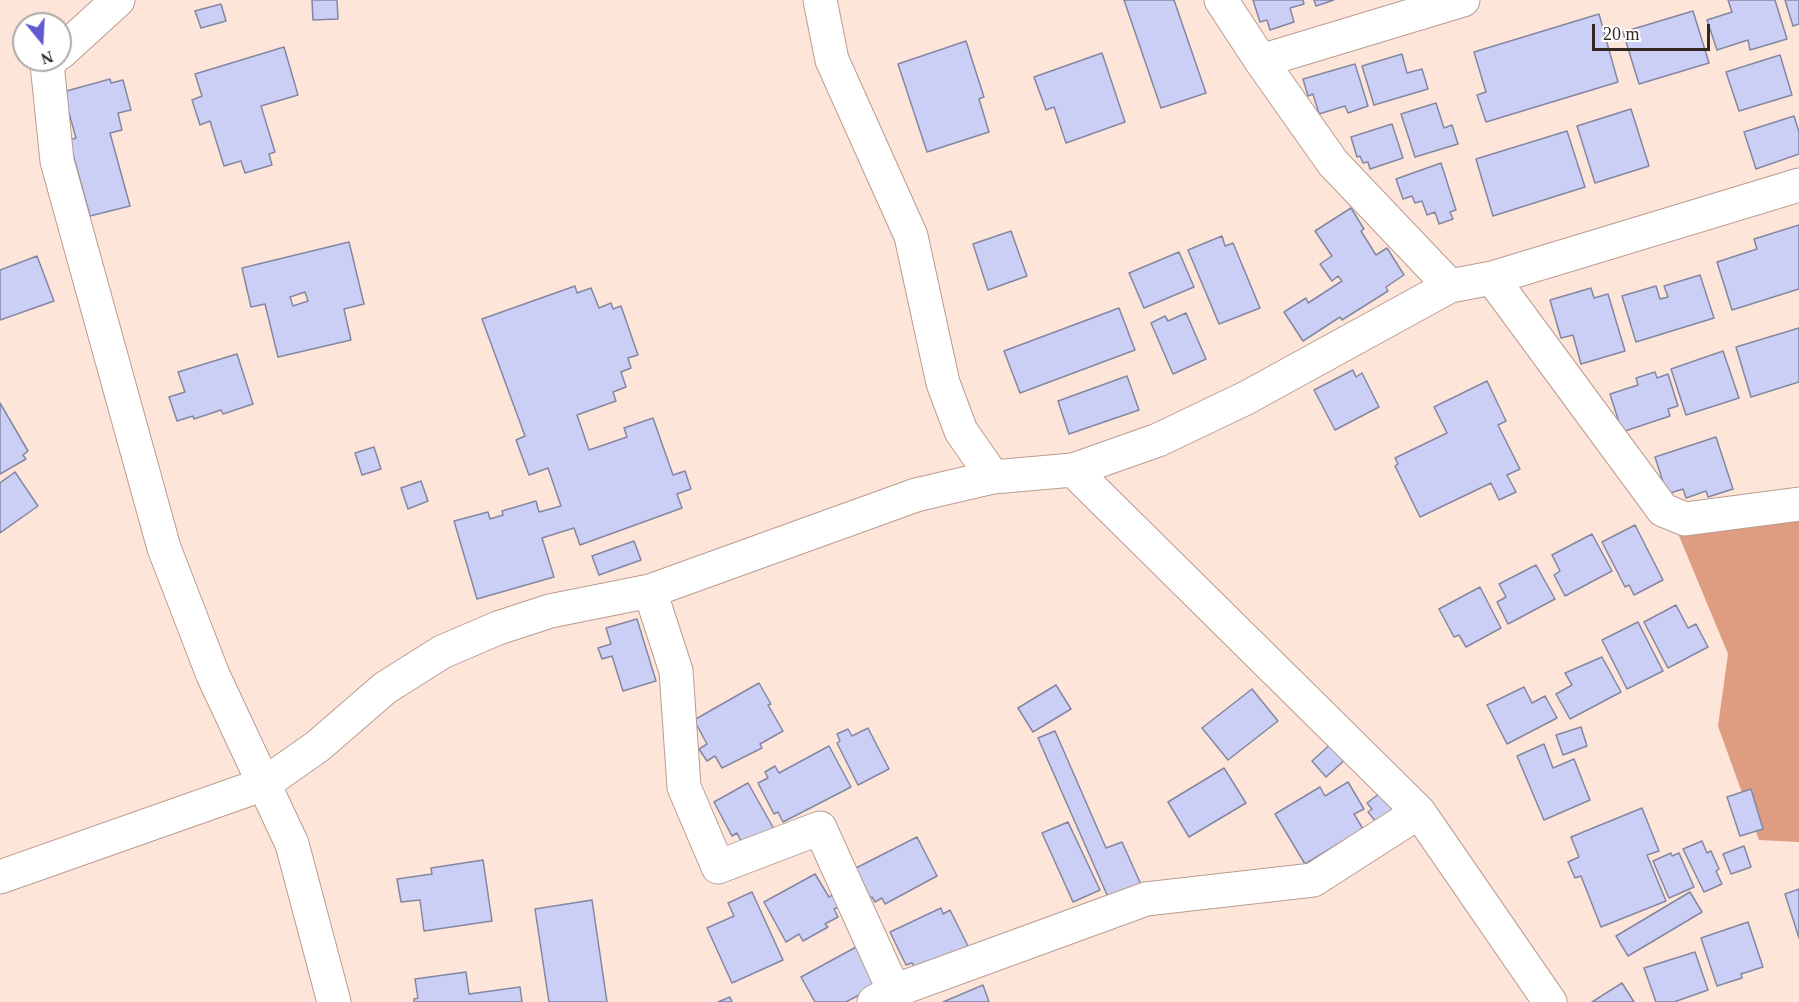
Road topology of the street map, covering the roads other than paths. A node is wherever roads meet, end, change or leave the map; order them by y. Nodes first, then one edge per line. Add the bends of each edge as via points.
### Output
1 (118, 0) edge
2 (820, 0) edge
3 (1221, 0) edge
4 (1463, 0) edge
5 (72, 42) edge
6 (1261, 61) junction
7 (48, 72) edge
8 (1799, 185) edge
9 (1492, 279) junction
10 (1450, 286) junction
11 (1073, 470) junction
12 (993, 477) junction
13 (1799, 504) edge
14 (650, 591) junction
15 (264, 784) junction
16 (1419, 812) junction
17 (0, 877) edge
18 (884, 996) edge
19 (333, 1002) edge
20 (1550, 1002) edge

1 - 5 street
2 - 12 street via 832,60 911,236 943,383 961,431
3 - 6 street
4 - 6 street
6 - 10 street via 1333,163
7 - 15 street via 57,162 164,548 213,675
8 - 9 street
9 - 10 street
9 - 13 street via 1663,510 1686,519
10 - 11 street via 1246,398 1158,440
11 - 12 street
11 - 16 street
12 - 14 street via 916,495
14 - 15 street via 550,611 442,652 386,688 318,746
14 - 18 street via 676,671 684,787 718,867 820,828
15 - 17 street
15 - 19 street via 292,844
16 - 18 street via 1313,880 1146,899
16 - 20 street

